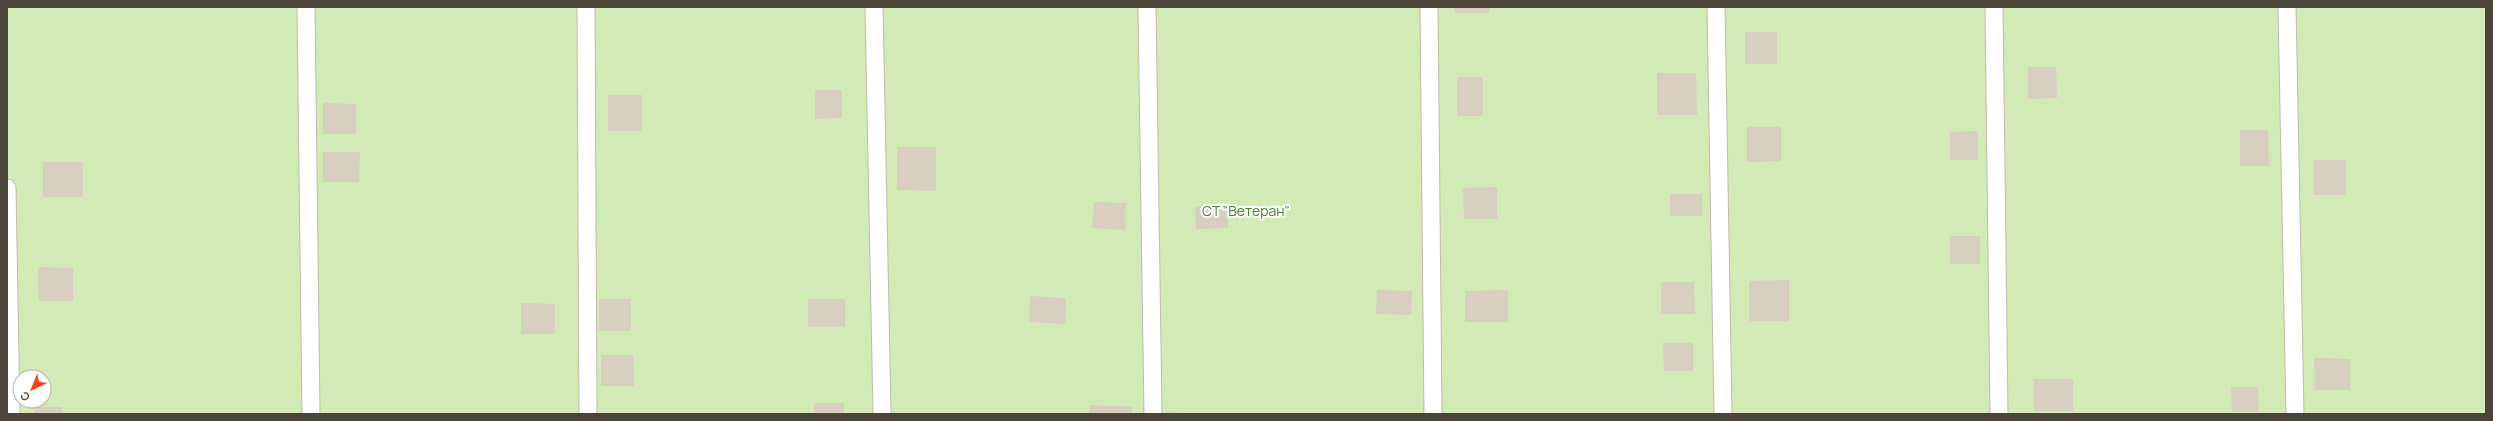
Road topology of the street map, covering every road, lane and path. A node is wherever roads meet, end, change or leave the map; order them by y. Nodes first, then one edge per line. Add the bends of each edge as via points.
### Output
1 (306, 7) edge
2 (586, 7) edge
3 (874, 7) edge
4 (1147, 7) edge
5 (1429, 7) edge
6 (1716, 7) edge
7 (1994, 7) edge
8 (2287, 7) edge
9 (7, 188) edge
10 (12, 414) edge
11 (311, 414) edge
12 (588, 414) edge
13 (882, 414) edge
14 (1153, 414) edge
15 (1433, 414) edge
16 (1723, 414) edge
17 (1999, 414) edge
18 (2295, 414) edge

1 - 11 lane
2 - 12 lane
3 - 13 lane
4 - 14 lane
5 - 15 lane
6 - 16 lane
7 - 17 lane
8 - 18 lane
9 - 10 lane

